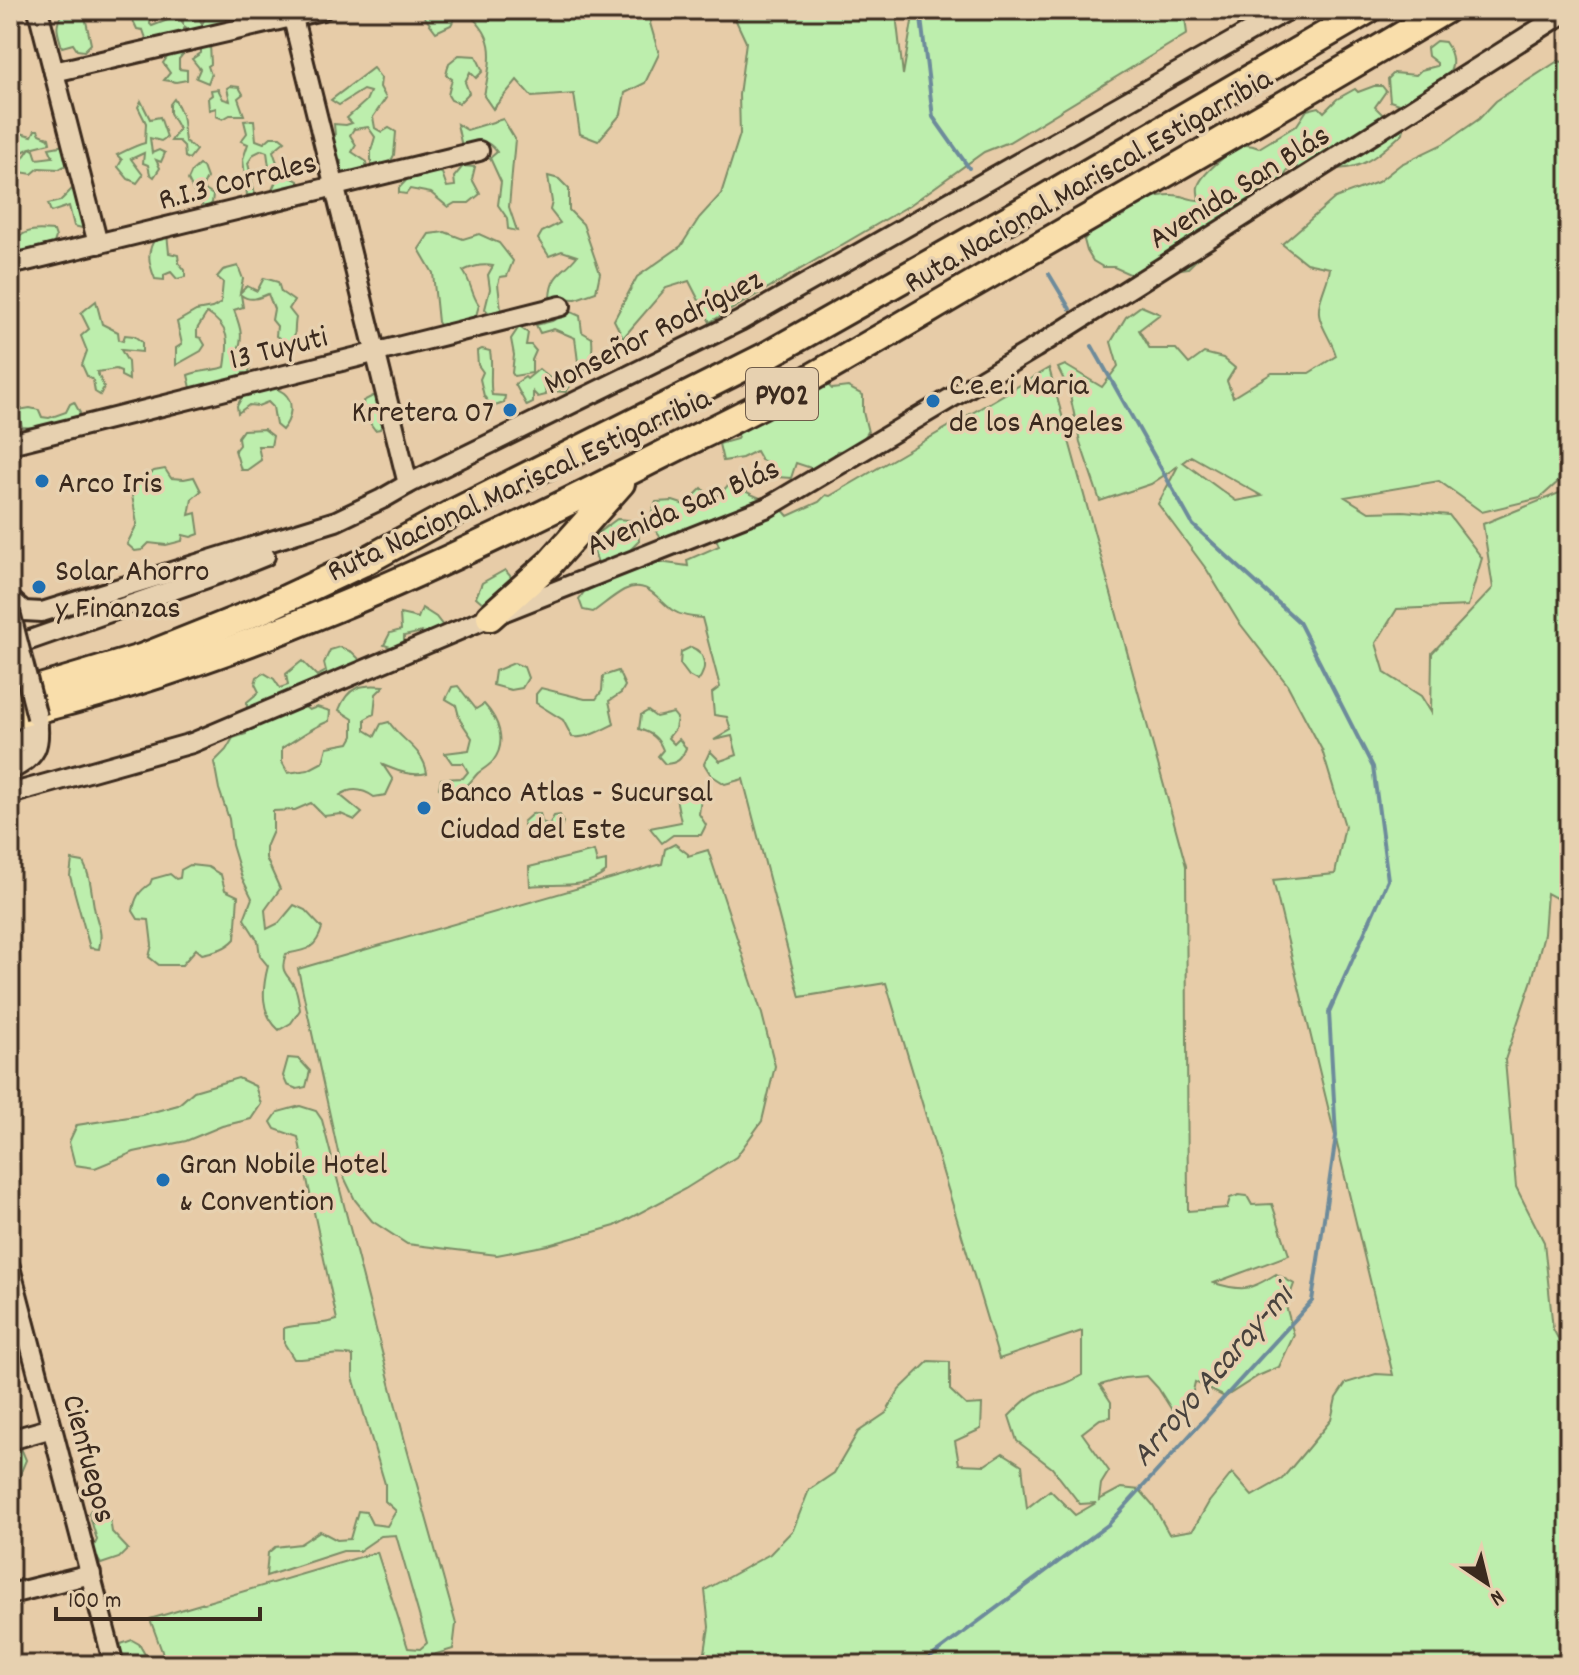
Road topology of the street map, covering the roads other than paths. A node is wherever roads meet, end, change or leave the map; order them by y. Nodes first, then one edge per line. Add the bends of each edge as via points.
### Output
1 (38, 10) edge
2 (322, 10) edge
3 (1288, 10) edge
4 (1368, 10) edge
5 (1445, 10) edge
6 (1569, 10) edge
7 (292, 13) edge
8 (54, 72) junction
9 (479, 151) dead end
10 (334, 186) junction
11 (98, 244) junction
12 (10, 265) edge
13 (561, 306) dead end
14 (375, 353) junction
15 (10, 444) edge
16 (633, 469) junction
17 (408, 484) junction
18 (336, 521) junction
19 (10, 599) edge
20 (10, 612) edge
21 (490, 617) junction
22 (10, 647) edge
23 (10, 697) edge
24 (10, 716) edge
25 (37, 717) junction
26 (10, 751) edge
27 (10, 770) edge
28 (54, 780) junction
29 (10, 786) edge
30 (10, 794) edge
31 (10, 1267) edge
32 (13, 1290) edge
33 (52, 1428) junction
34 (10, 1440) edge
35 (91, 1574) junction
36 (10, 1594) edge
37 (114, 1665) edge

1 - 8 street
2 - 7 street
3 - 17 street, Monseñor Rodríguez via 740,321
4 - 23 highway, Ruta Nacional Mariscal Estigarribia / PY02 via 766,356 362,563 141,658
5 - 16 highway, Ruta Nacional Mariscal Estigarribia / PY02 via 781,394
6 - 21 street, Avenida San Blás via 1035,348 768,507
7 - 8 street
7 - 10 street
8 - 11 street
9 - 10 street, R.I.3 Corrales
10 - 11 street, R.I.3 Corrales
10 - 14 street
11 - 12 street, R.I.3 Corrales
13 - 14 street, 13 Tuyuti
14 - 15 street, 13 Tuyuti
14 - 17 street
16 - 21 highway via 550,563
16 - 24 highway, Ruta Nacional Mariscal Estigarribia / PY02 via 357,600 155,675
17 - 18 street, Monseñor Rodríguez
18 - 19 street, Monseñor Rodríguez via 42,612 24,611
18 - 22 street via 230,570
20 - 25 street, bridge
21 - 28 street, Avenida San Blás via 192,743
25 - 26 street
25 - 27 street via 38,744 23,764
28 - 29 street
28 - 30 street, Avenida San Blás
31 - 32 street, Cienfuegos
32 - 33 street, Cienfuegos
33 - 34 street
33 - 35 street, Cienfuegos
35 - 36 street
35 - 37 street, Cienfuegos

